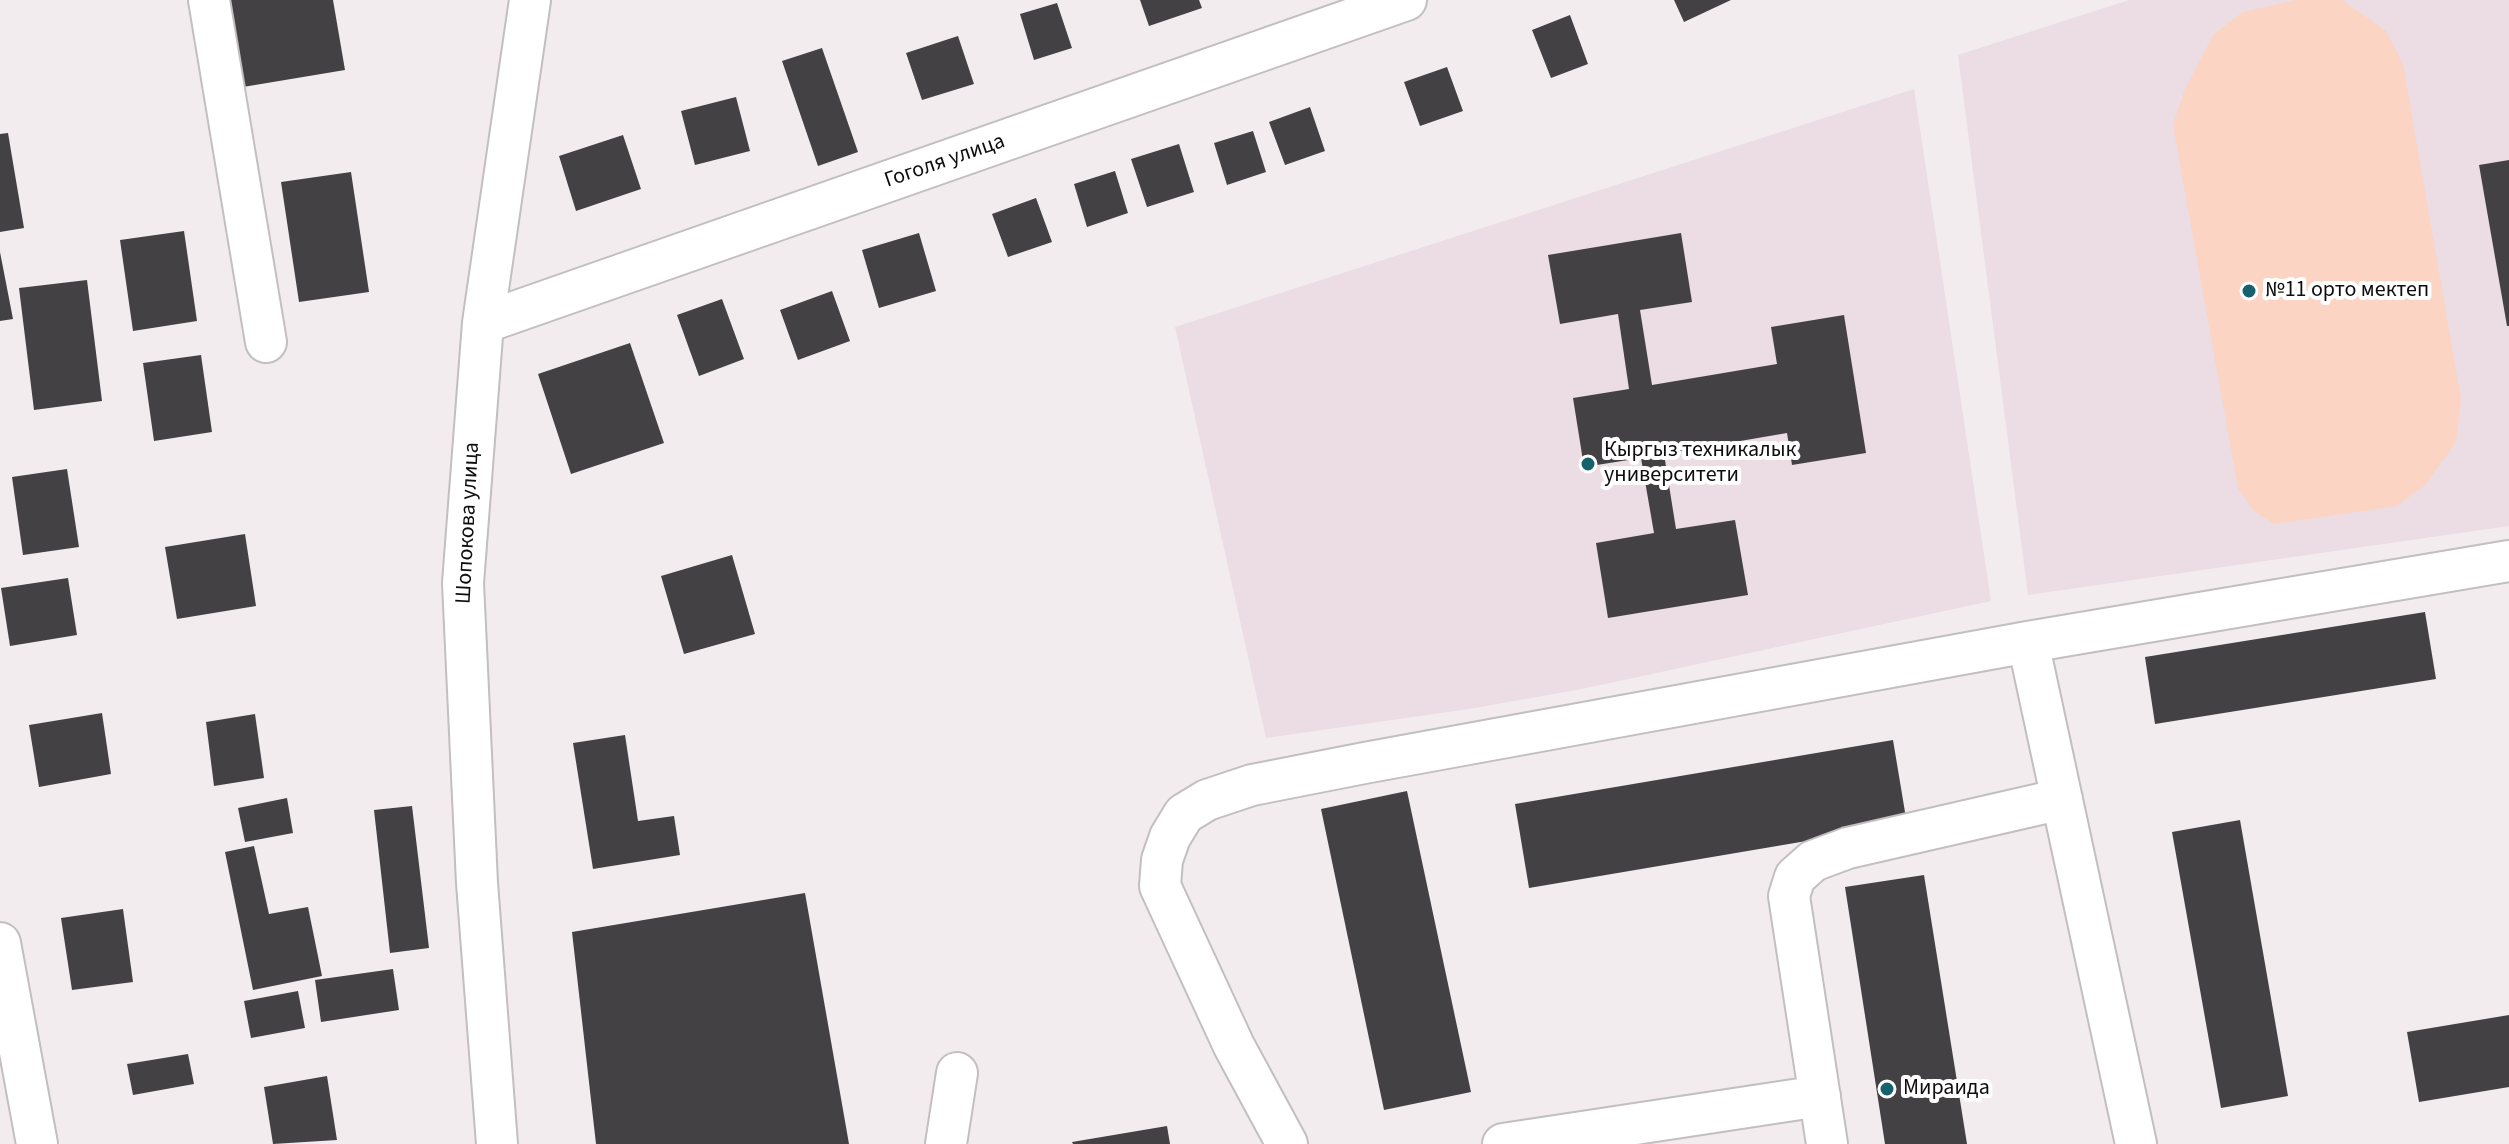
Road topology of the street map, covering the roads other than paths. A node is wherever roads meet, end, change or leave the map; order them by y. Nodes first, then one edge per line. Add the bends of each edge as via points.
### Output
1 (209, 0) edge
2 (530, 0) edge
3 (1406, 0) edge
4 (483, 323) junction
5 (266, 342) dead end
6 (2509, 561) edge
7 (2028, 642) junction
8 (2062, 799) junction
9 (0, 943) edge
10 (957, 1073) dead end
11 (1820, 1096) junction
12 (37, 1144) edge
13 (497, 1144) edge
14 (946, 1144) edge
15 (1287, 1144) edge
16 (1503, 1144) edge
17 (1827, 1144) edge
18 (2136, 1144) edge

1 - 5 street
2 - 4 street, Шопокова улица
3 - 4 street, Гоголя улица
4 - 13 street, Шопокова улица via 463,583 477,883
6 - 7 street
7 - 8 street
7 - 15 street via 1252,785 1184,814 1170,837 1160,886 1234,1046
8 - 11 street via 1848,848 1813,861 1795,877 1789,896
8 - 18 street
9 - 12 street
10 - 14 street
11 - 16 street
11 - 17 street

